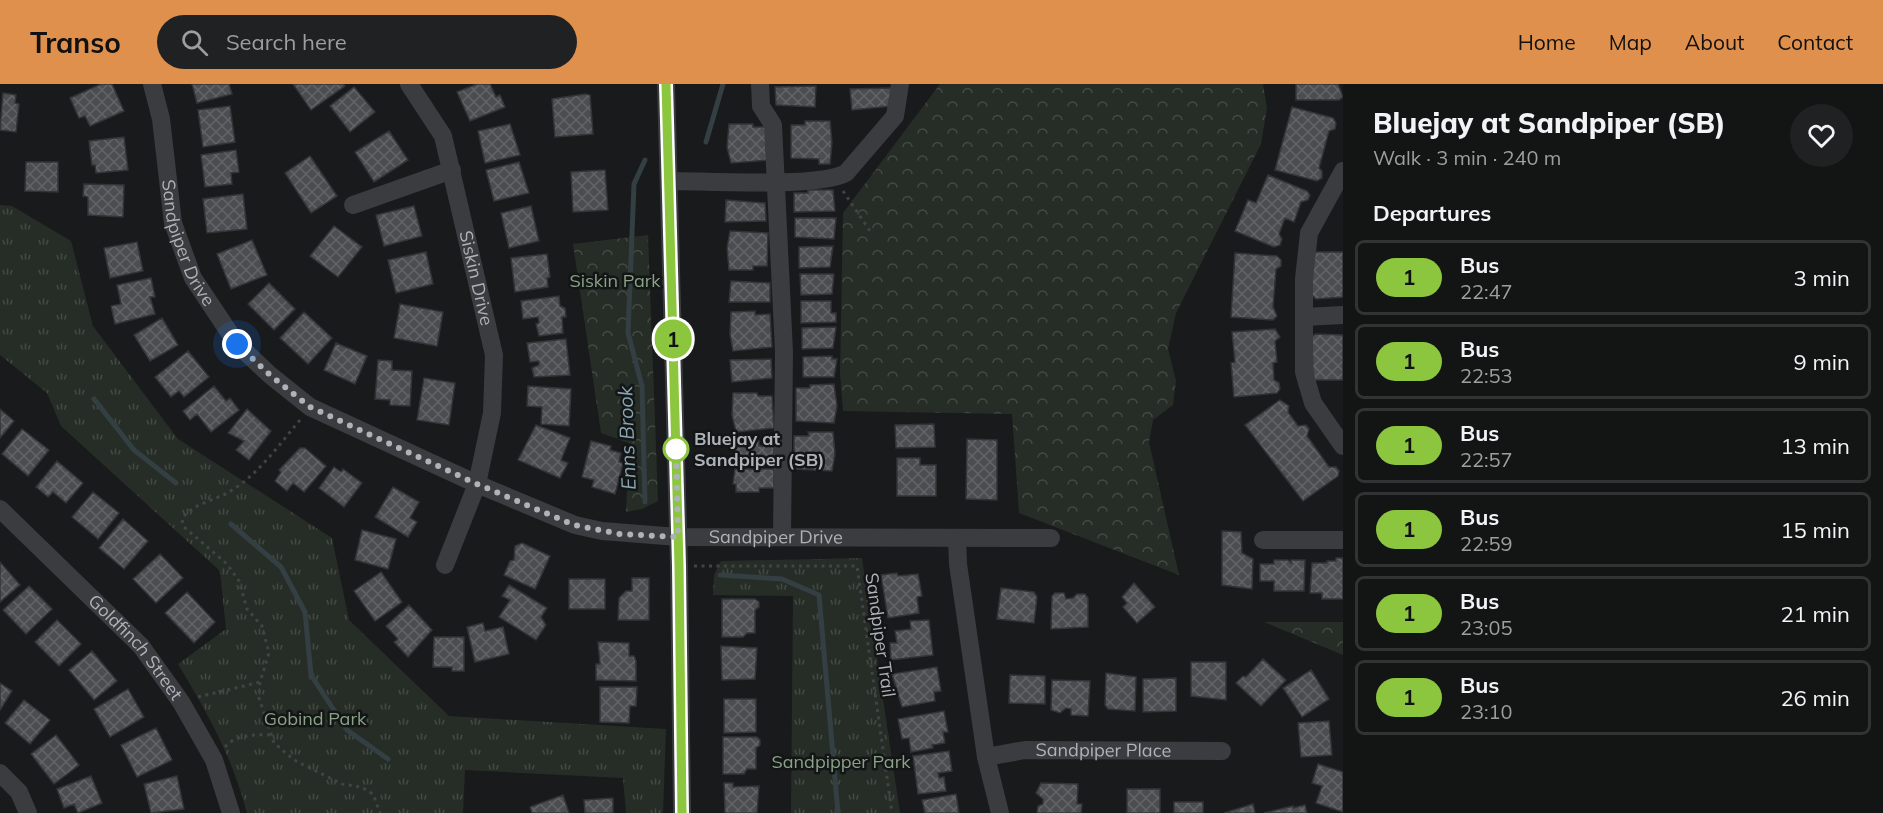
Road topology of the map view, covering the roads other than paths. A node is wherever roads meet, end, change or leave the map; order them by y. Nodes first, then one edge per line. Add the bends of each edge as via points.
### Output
1 (152, 84) edge
2 (409, 84) edge
3 (666, 84) edge
4 (760, 84) edge
5 (900, 84) edge
6 (452, 170) junction
7 (1343, 171) edge
8 (669, 181) junction
9 (775, 181) junction
10 (353, 205) dead end
11 (1343, 315) edge
12 (1304, 317) junction
13 (1343, 446) edge
14 (477, 484) junction
15 (0, 509) edge
16 (678, 537) junction
17 (782, 537) junction
18 (957, 538) junction
19 (1051, 538) dead end
20 (1263, 540) dead end
21 (1343, 540) edge
22 (445, 565) dead end
23 (1222, 752) dead end
24 (986, 757) junction
25 (0, 773) edge
26 (28, 813) edge
27 (231, 813) edge
28 (682, 813) edge
29 (1000, 813) edge

1 - 14 street, Sandpiper Drive via 161,119 173,223 193,278 237,344 310,407
2 - 6 street, Siskin Drive via 442,136
3 - 8 street
4 - 9 street via 761,106 773,125
5 - 9 street via 895,116 846,173 831,179
6 - 10 street
6 - 14 street, Siskin Drive via 494,355 492,413
7 - 12 street via 1309,233
8 - 9 street
8 - 16 street
9 - 17 street via 784,352
11 - 12 street
12 - 13 street via 1304,372 1313,403
14 - 16 street, Sandpiper Drive via 574,525 620,534
14 - 22 street, Siskin Drive
15 - 27 street, Goldfinch Street via 141,646 181,702 214,759
16 - 17 street, Sandpiper Drive
16 - 28 street
17 - 18 street, Sandpiper Drive
18 - 19 street, Sandpiper Drive
18 - 24 street
20 - 21 street
23 - 24 street, Sandpiper Place via 1025,750
24 - 29 street
25 - 26 street via 19,792

